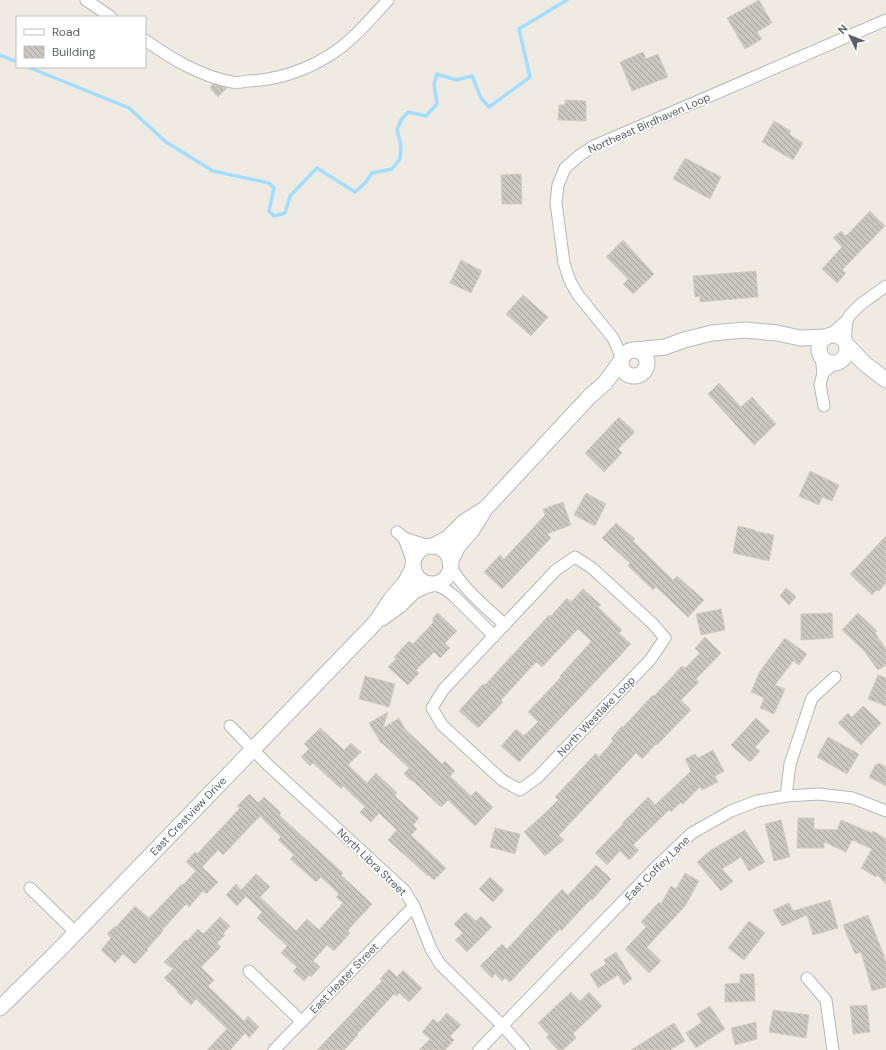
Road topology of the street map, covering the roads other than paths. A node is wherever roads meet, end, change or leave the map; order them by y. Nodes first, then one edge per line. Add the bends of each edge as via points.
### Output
1 (86, 0) edge
2 (388, 0) edge
3 (110, 16) edge
4 (886, 20) edge
5 (146, 41) edge
6 (886, 286) edge
7 (847, 320) junction
8 (828, 336) junction
9 (800, 338) junction
10 (846, 343) junction
11 (665, 347) junction
12 (821, 354) junction
13 (627, 355) junction
14 (838, 361) junction
15 (865, 364) junction
16 (647, 365) junction
17 (823, 373) junction
18 (628, 375) junction
19 (886, 380) edge
20 (605, 383) junction
21 (824, 406) dead end
22 (485, 509) junction
23 (431, 546) junction
24 (450, 564) junction
25 (413, 565) junction
26 (432, 584) junction
27 (375, 623) junction
28 (505, 625) junction
29 (494, 636) junction
30 (835, 677) dead end
31 (230, 726) dead end
32 (253, 750) junction
33 (786, 796) junction
34 (886, 810) edge
35 (30, 888) dead end
36 (414, 906) junction
37 (75, 932) junction
38 (249, 971) dead end
39 (807, 978) dead end
40 (0, 1008) edge
41 (302, 1022) junction
42 (503, 1026) junction
43 (274, 1050) edge
44 (479, 1050) edge
45 (524, 1050) edge
46 (833, 1050) edge

1 - 3 street
2 - 5 street via 352,38 327,57 302,70 262,81 234,82 202,74 166,55
4 - 13 street, Northeast Birdhaven Loop via 594,146 565,168 558,185 556,203 564,263 578,294
6 - 7 street via 861,304
7 - 8 street
7 - 10 street
8 - 9 street
8 - 10 street via 839,336
8 - 12 street via 821,343
9 - 11 street via 777,332 745,330 712,333
9 - 12 street
10 - 14 street via 846,354
10 - 15 street
11 - 13 street
11 - 16 street
12 - 14 street via 828,361
12 - 17 street
13 - 16 street via 639,351
13 - 18 street via 621,366
13 - 20 street
14 - 15 street
14 - 17 street
15 - 19 street
16 - 18 street via 640,375
17 - 21 street via 820,385
18 - 20 street
20 - 22 street
22 - 23 street via 464,522 448,538
22 - 24 street via 458,546
23 - 24 street via 445,551
23 - 25 street via 421,549 415,555
23 - 25 street via 401,535
24 - 26 street via 450,571 445,578
24 - 28 street via 464,586
25 - 26 street via 418,579
25 - 27 street, East Crestview Drive via 405,583
26 - 27 street, East Crestview Drive via 414,591
26 - 29 street via 454,596
27 - 32 street, East Crestview Drive
28 - 29 street, North Westlake Loop
28 - 29 street, North Westlake Loop via 556,570 575,557 592,568 665,638 650,660 538,777 520,790 502,780 442,725 432,708 443,690
30 - 33 street via 812,698 790,764
31 - 32 street, North Libra Street
32 - 36 street, North Libra Street via 404,890
32 - 37 street, East Crestview Drive
33 - 34 street, East Coffey Lane via 819,794 853,798
33 - 42 street, East Coffey Lane via 757,801 731,811 692,833
35 - 37 street
36 - 41 street, East Heater Street
36 - 42 street, North Libra Street via 431,949 440,964
37 - 40 street, East Crestview Drive
38 - 41 street
39 - 46 street via 826,1000
41 - 43 street, East Heater Street
42 - 44 street, East Coffey Lane
42 - 45 street, North Libra Street

